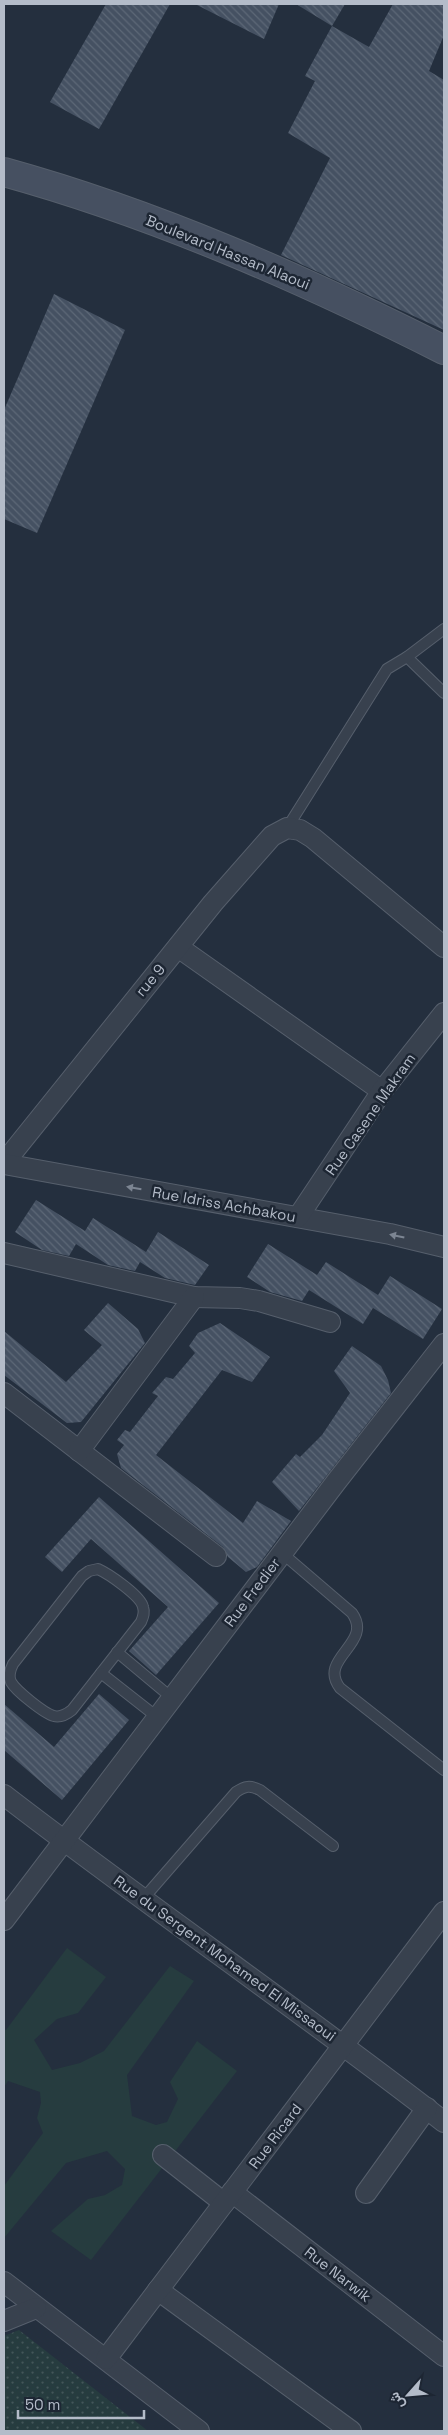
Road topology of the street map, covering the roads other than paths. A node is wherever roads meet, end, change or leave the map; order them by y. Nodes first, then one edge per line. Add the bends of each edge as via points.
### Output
1 (4, 172) edge
2 (444, 350) edge
3 (444, 629) edge
4 (407, 657) junction
5 (444, 693) edge
6 (287, 828) junction
7 (178, 947) junction
8 (444, 947) edge
9 (444, 1013) edge
10 (382, 1091) junction
11 (4, 1164) edge
12 (298, 1217) junction
13 (444, 1247) edge
14 (4, 1253) edge
15 (194, 1298) junction
16 (330, 1322) dead end
17 (444, 1344) edge
18 (4, 1393) edge
19 (78, 1452) junction
20 (282, 1553) junction
21 (216, 1556) dead end
22 (117, 1652) junction
23 (101, 1673) junction
24 (172, 1698) junction
25 (157, 1717) junction
26 (444, 1770) edge
27 (4, 1795) edge
28 (63, 1841) junction
29 (332, 1846) dead end
30 (144, 1899) junction
31 (444, 1912) edge
32 (4, 1920) edge
33 (344, 2045) junction
34 (427, 2108) junction
35 (444, 2122) edge
36 (163, 2154) dead end
37 (366, 2194) dead end
38 (228, 2198) junction
39 (4, 2282) edge
40 (158, 2290) junction
41 (36, 2308) junction
42 (4, 2321) edge
43 (444, 2356) edge
44 (106, 2359) junction
45 (199, 2431) edge
46 (351, 2431) edge

1 - 2 street, Boulevard Hassan Alaoui via 162,224 314,288
3 - 4 lane
4 - 5 lane
4 - 6 lane via 387,669
6 - 7 street, rue 9 via 272,836
6 - 8 street via 300,830 313,838
7 - 10 street
7 - 11 street, rue 9
9 - 10 street, Rue Casene Makram
10 - 12 street, Rue Casene Makram
12 -> 11 street, Rue Idriss Achbakou
13 -> 12 street, Rue Idriss Achbakou
14 - 15 street
15 - 16 street via 260,1301
15 - 19 street
17 - 20 street, Rue Fredier
18 - 19 street
19 - 21 street
20 - 24 street, Rue Fredier
20 - 26 lane via 357,1620 355,1637 336,1664 334,1681
22 - 23 lane
22 - 23 lane via 141,1622 143,1605 106,1573 89,1570 24,1649 10,1672 10,1682 56,1717 65,1716 72,1710
22 - 24 lane
23 - 25 lane
24 - 25 street, Rue Fredier
25 - 28 street, Rue Fredier
27 - 28 street, Rue du Sergent Mohamed El Missaoui
28 - 30 street, Rue du Sergent Mohamed El Missaoui
28 - 32 street, Rue Fredier
29 - 30 lane via 260,1790 252,1786 243,1787
30 - 33 street, Rue du Sergent Mohamed El Missaoui
31 - 33 street, Rue Ricard
33 - 34 street, Rue du Sergent Mohamed El Missaoui
33 - 38 street, Rue Ricard
34 - 35 street, Rue du Sergent Mohamed El Missaoui
34 - 37 street
36 - 38 street, Rue Narwik
38 - 40 street, Rue Ricard
38 - 43 street, Rue Narwik
39 - 41 street
40 - 44 street, Rue Ricard
40 - 46 street
41 - 42 street
41 - 44 street
44 - 45 street

